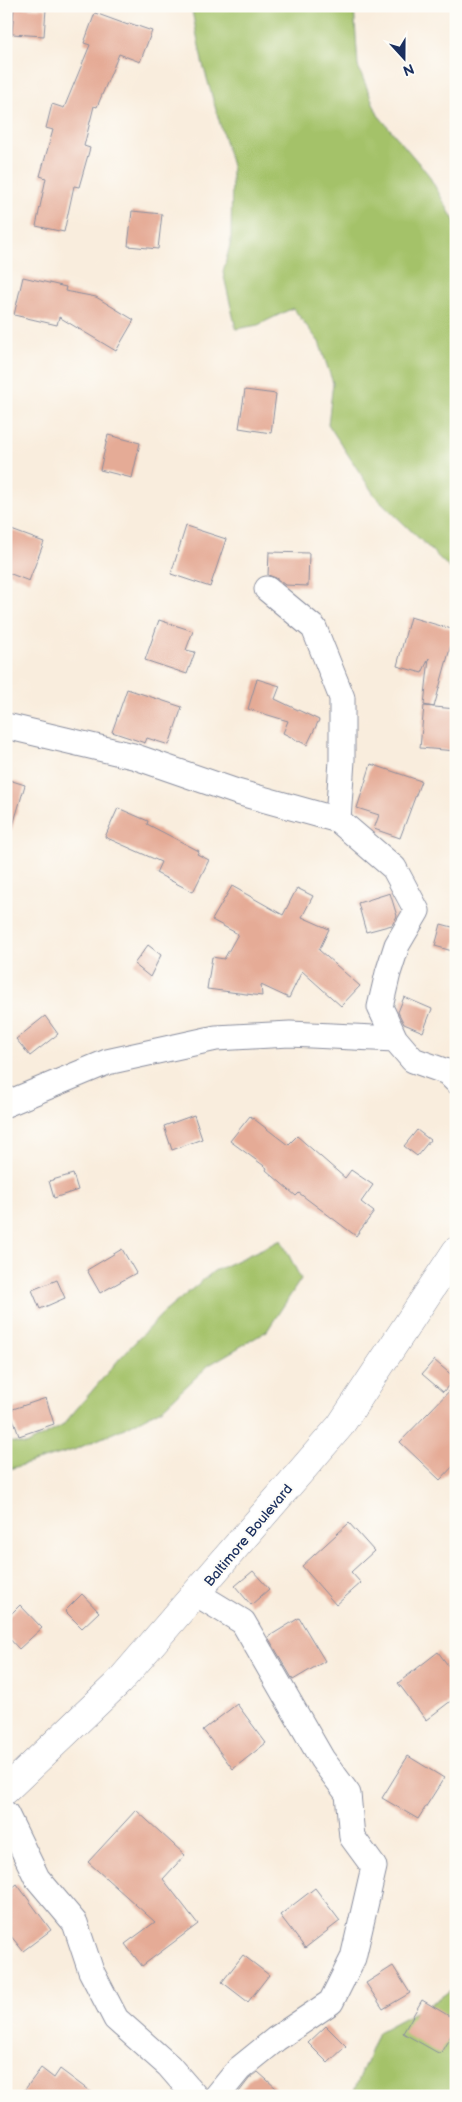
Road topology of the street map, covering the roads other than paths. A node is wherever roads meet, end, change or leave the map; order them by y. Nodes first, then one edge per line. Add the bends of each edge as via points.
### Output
1 (267, 589) dead end
2 (6, 726) edge
3 (338, 820) junction
4 (396, 1039) junction
5 (456, 1081) edge
6 (6, 1104) edge
7 (456, 1251) edge
8 (197, 1594) junction
9 (6, 1790) edge
10 (6, 1814) edge
11 (194, 2096) edge
12 (217, 2096) edge

1 - 3 street via 314,628 342,698
2 - 3 street via 133,756 237,792
3 - 4 street via 394,868 417,911 397,945 380,1007
4 - 5 street via 413,1060 447,1072
4 - 6 street via 290,1034 216,1038 107,1062
7 - 8 highway, Baltimore Boulevard via 340,1426
8 - 9 highway, Baltimore Boulevard via 119,1682
8 - 12 street via 243,1622 322,1759 348,1794 352,1837 374,1867 353,1958 330,2002 253,2057
10 - 11 street via 37,1878 75,1923 92,1971 116,2019 169,2066

